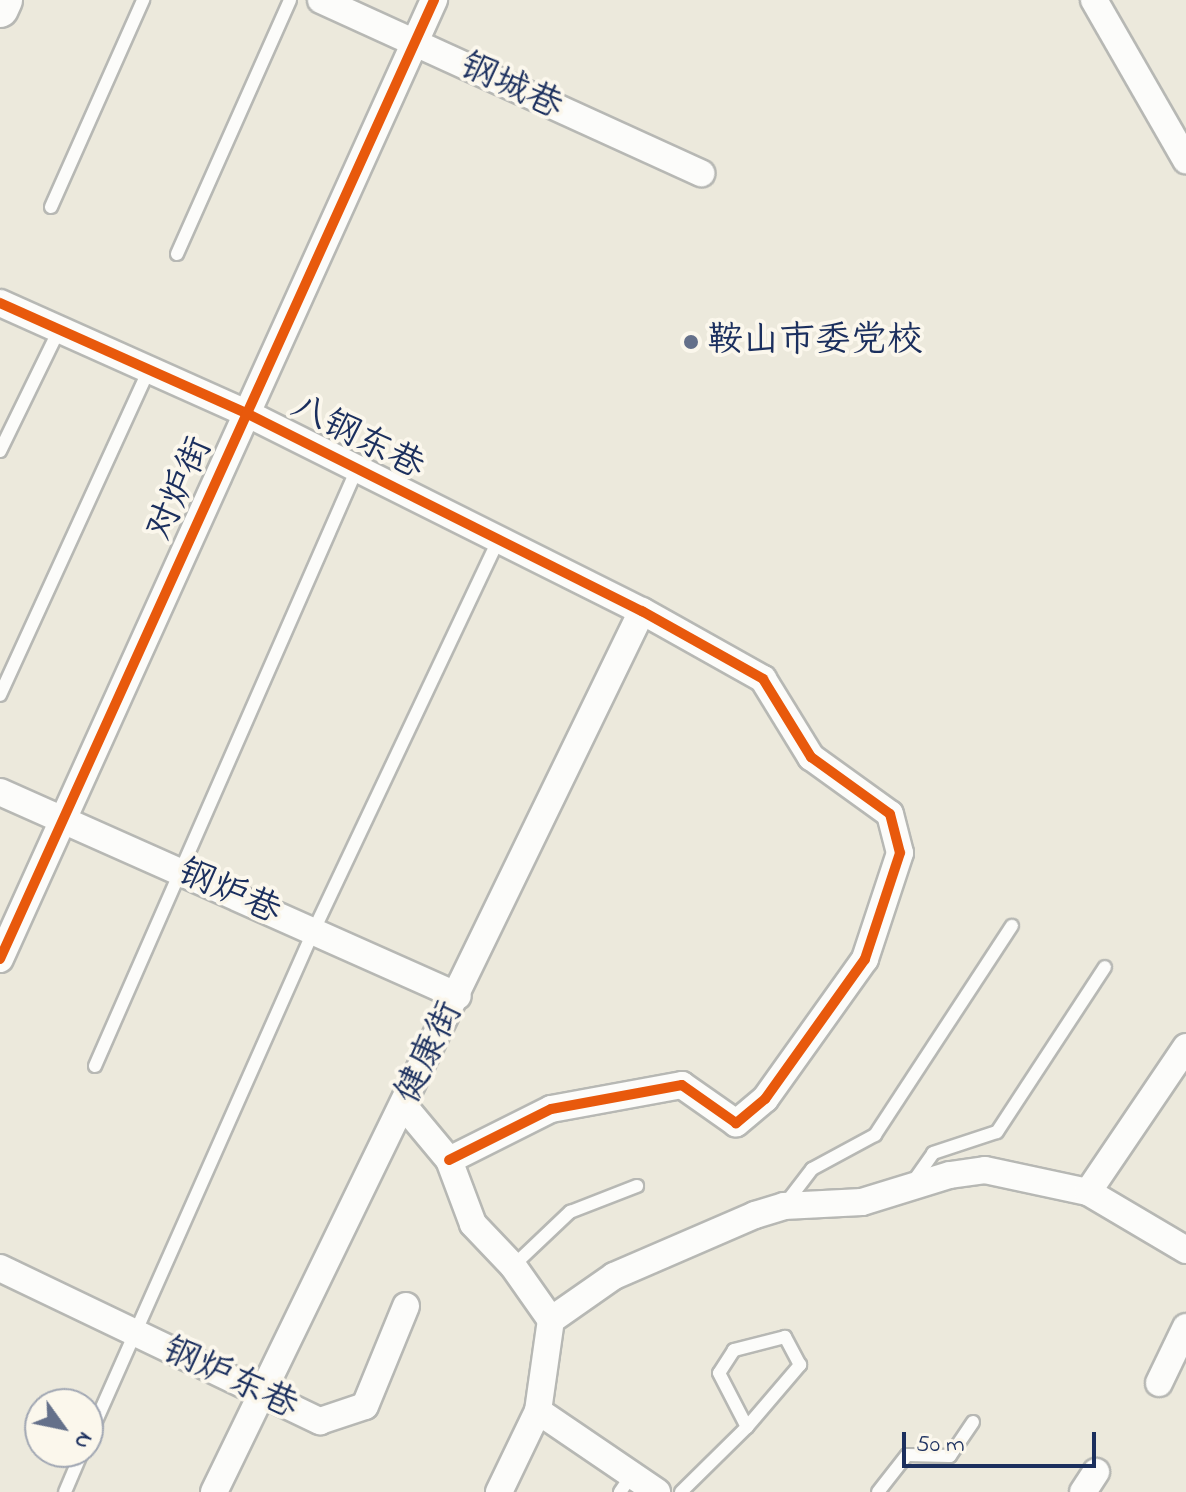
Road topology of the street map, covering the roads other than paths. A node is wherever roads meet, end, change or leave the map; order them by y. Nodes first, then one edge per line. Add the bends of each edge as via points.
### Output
1 (4, 0) edge
2 (143, 0) edge
3 (290, 0) edge
4 (321, 0) edge
5 (434, 0) edge
6 (1094, 0) edge
7 (0, 9) edge
8 (415, 43) junction
9 (1186, 160) edge
10 (701, 173) dead end
11 (51, 207) dead end
12 (177, 254) dead end
13 (0, 303) edge
14 (59, 330) junction
15 (149, 370) junction
16 (246, 413) junction
17 (0, 451) edge
18 (357, 469) junction
19 (498, 540) junction
20 (642, 611) junction
21 (0, 695) edge
22 (0, 792) edge
23 (62, 820) junction
24 (180, 872) junction
25 (1012, 926) dead end
26 (314, 930) junction
27 (0, 959) edge
28 (1105, 967) dead end
29 (458, 996) junction
30 (1186, 1047) edge
31 (95, 1066) dead end
32 (404, 1106) junction
33 (449, 1160) junction
34 (637, 1186) dead end
35 (907, 1191) junction
36 (1088, 1192) junction
37 (784, 1206) junction
38 (1186, 1250) edge
39 (513, 1266) junction
40 (5, 1275) edge
41 (406, 1306) dead end
42 (551, 1320) junction
43 (1186, 1327) edge
44 (135, 1334) junction
45 (1159, 1383) dead end
46 (262, 1394) junction
47 (104, 1403) edge
48 (538, 1411) junction
49 (973, 1422) dead end
50 (747, 1427) junction
51 (75, 1468) edge
52 (626, 1483) edge
53 (65, 1492) edge
54 (214, 1492) edge
55 (499, 1492) edge
56 (657, 1492) edge
57 (681, 1492) edge
58 (878, 1492) edge

1 - 7 street
2 - 11 lane
3 - 12 lane
4 - 8 street, 钢城巷
5 - 8 street, 对炉街
6 - 9 street
8 - 10 street, 钢城巷
8 - 16 street, 对炉街
13 - 14 street, 八钢东巷
14 - 15 street, 八钢东巷
14 - 17 lane
15 - 16 street, 八钢东巷
15 - 21 lane
16 - 18 street, 八钢东巷
16 - 23 street, 对炉街
18 - 19 street, 八钢东巷
18 - 24 lane
19 - 20 street, 八钢东巷
19 - 26 lane
20 - 29 street, 健康街
20 - 33 street, 八钢东巷 via 763,679 811,757 890,814 900,853 865,959 765,1099 736,1123 682,1085 551,1109
22 - 23 street, 钢炉巷
23 - 24 street, 钢炉巷
23 - 27 street, 对炉街
24 - 26 street, 钢炉巷
24 - 31 lane
25 - 37 lane via 875,1135 812,1169
26 - 29 street, 钢炉巷
26 - 44 lane
28 - 35 lane via 997,1132 933,1153
29 - 32 street, 健康街
30 - 36 street
32 - 33 street
32 - 46 street, 健康街
33 - 39 street via 473,1224
34 - 39 lane via 570,1212
35 - 36 street via 950,1175 985,1170
35 - 37 street via 862,1202
36 - 38 street
37 - 42 street via 614,1276
39 - 42 street
40 - 44 street, 钢炉东巷
41 - 46 street, 钢炉东巷 via 365,1406 320,1421
42 - 48 street
43 - 45 street
44 - 46 street, 钢炉东巷
44 - 47 lane
46 - 54 street, 健康街
48 - 52 street
48 - 55 street
49 - 58 lane via 950,1456 907,1455
50 - 50 lane via 719,1373 734,1350 785,1337 800,1365
50 - 57 lane
51 - 53 lane
52 - 56 street

